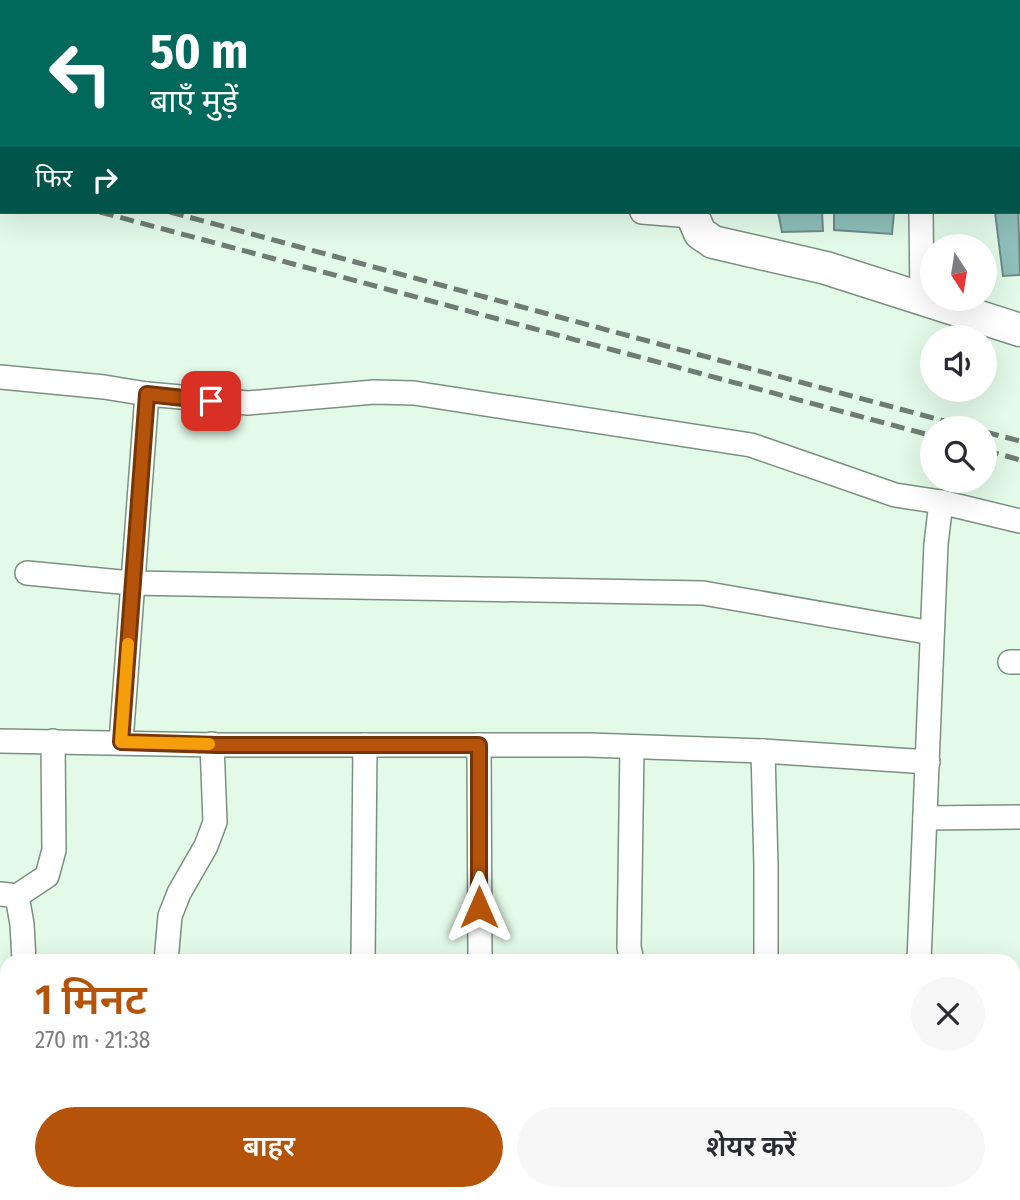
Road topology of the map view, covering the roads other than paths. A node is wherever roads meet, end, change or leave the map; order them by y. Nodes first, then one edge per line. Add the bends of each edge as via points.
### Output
1 (691, 214) edge
2 (921, 214) edge
3 (921, 234) edge
4 (920, 298) edge
5 (963, 312) edge
6 (1020, 330) edge
7 (0, 377) edge
8 (147, 394) junction
9 (942, 502) junction
10 (1020, 521) edge
11 (27, 573) dead end
12 (131, 583) junction
13 (932, 634) junction
14 (0, 741) edge
15 (53, 741) junction
16 (121, 742) junction
17 (212, 744) junction
18 (365, 745) junction
19 (479, 745) junction
20 (632, 747) junction
21 (762, 751) junction
22 (928, 762) junction
23 (1020, 817) edge
24 (925, 818) junction
25 (8, 895) edge
26 (24, 954) edge
27 (167, 954) edge
28 (363, 954) edge
29 (480, 954) edge
30 (630, 954) edge
31 (766, 954) edge
32 (919, 954) edge

1 - 4 street via 701,233 713,242 826,268
2 - 3 street
5 - 6 street
7 - 8 street
8 - 9 street via 248,403 414,393 751,445 895,495
8 - 12 street
9 - 10 street
9 - 13 street
11 - 12 street
12 - 13 street via 703,593
12 - 16 street
13 - 22 street
14 - 15 street
15 - 16 street
15 - 25 street via 54,849 47,876
16 - 17 street
17 - 18 street
17 - 27 street via 215,822 178,893 170,916
18 - 19 street
18 - 28 street
19 - 20 street
19 - 29 street
20 - 21 street
20 - 30 street
21 - 22 street
21 - 31 street
22 - 24 street
23 - 24 street
24 - 32 street
25 - 26 street via 22,924

